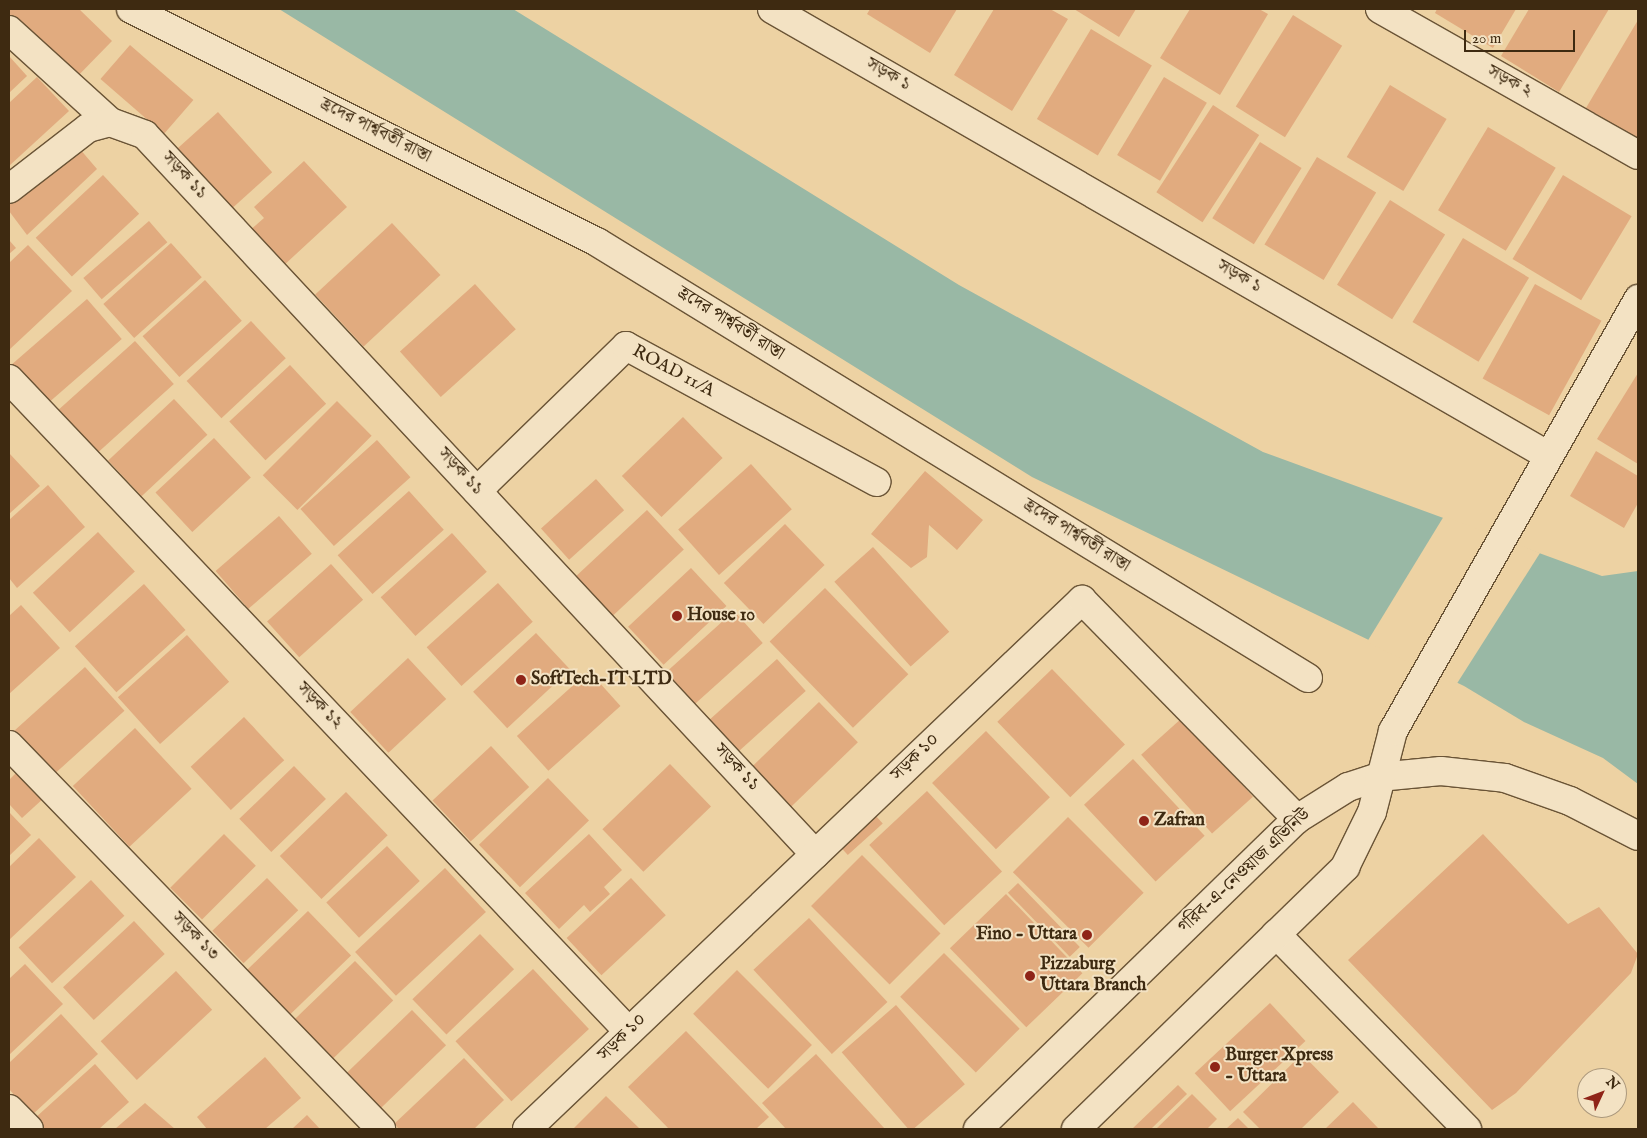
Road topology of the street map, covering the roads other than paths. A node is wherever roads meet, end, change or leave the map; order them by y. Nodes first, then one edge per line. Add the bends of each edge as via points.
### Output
1 (132, 9) edge
2 (772, 9) edge
3 (1380, 9) edge
4 (9, 30) edge
5 (99, 125) junction
6 (1638, 154) edge
7 (9, 189) edge
8 (1638, 299) edge
9 (9, 379) edge
10 (1549, 456) junction
11 (876, 482) dead end
12 (477, 491) junction
13 (1308, 678) dead end
14 (9, 744) edge
15 (1379, 777) junction
16 (1298, 819) junction
17 (1638, 836) edge
18 (815, 854) junction
19 (1276, 934) junction
20 (629, 1032) junction
21 (9, 1109) edge
22 (1086, 1126) edge
23 (29, 1129) edge
24 (381, 1129) edge
25 (527, 1129) edge
26 (978, 1129) edge
27 (1467, 1129) edge

1 - 13 street, হ্রদের পার্শ্ববর্তী রাস্তা via 597,242
2 - 10 street, সড়ক ১
3 - 6 street, সড়ক ২
4 - 5 street
5 - 7 street
5 - 12 street, সড়ক ১১ via 146,135
8 - 10 street
9 - 20 street, সড়ক ১২
10 - 15 street via 1393,731
11 - 12 street, ROAD 11/A via 626,346
12 - 18 street, সড়ক ১১
14 - 24 street, সড়ক ১৩
15 - 16 street, গরিব-এ-নেওয়াজ এভিনিউ via 1323,800
15 - 17 street, গরিব-এ-নেওয়াজ এভিনিউ via 1441,771 1504,778 1570,802
15 - 19 street via 1372,812 1344,867
16 - 18 street, সড়ক ১০ via 1082,600
16 - 26 street, গরিব-এ-নেওয়াজ এভিনিউ
18 - 20 street, সড়ক ১০
19 - 22 street
19 - 27 street
20 - 25 street, সড়ক ১০
21 - 23 street

